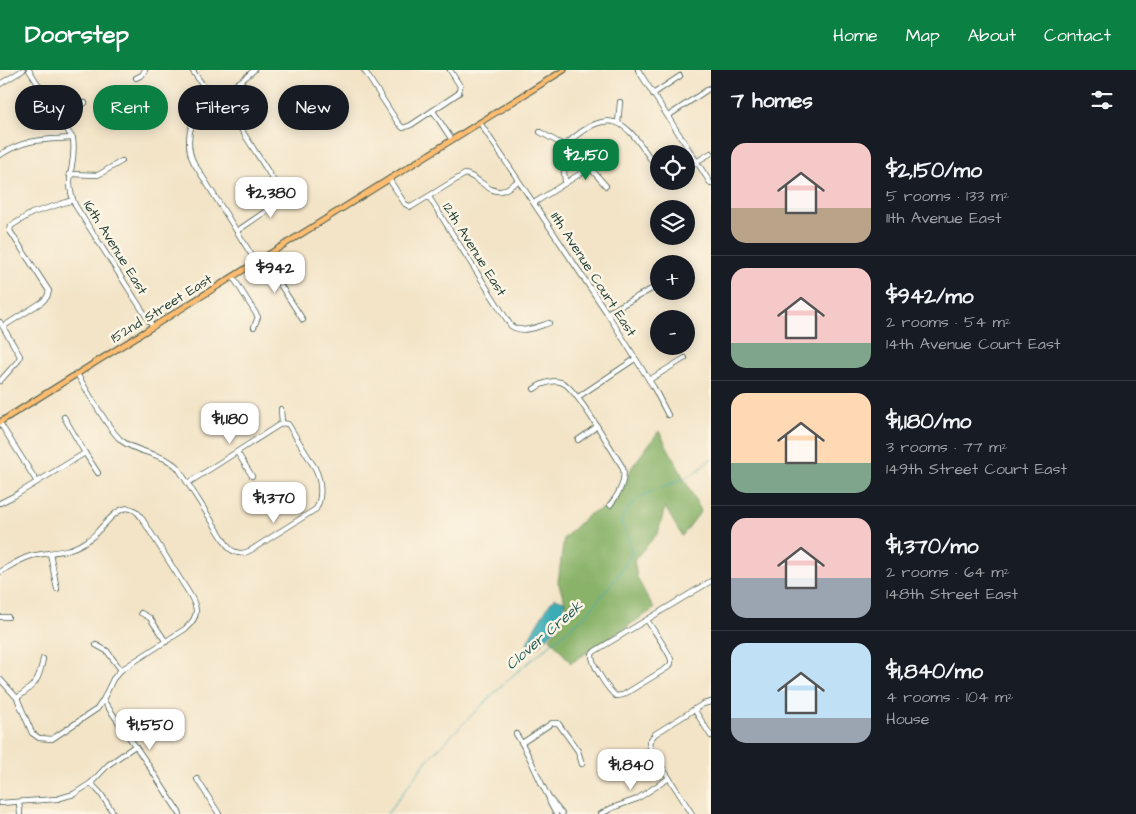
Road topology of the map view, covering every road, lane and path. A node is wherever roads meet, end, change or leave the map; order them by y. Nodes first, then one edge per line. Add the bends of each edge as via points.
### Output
1 (23, 70) edge
2 (29, 70) edge
3 (145, 70) edge
4 (192, 70) edge
5 (254, 70) edge
6 (364, 70) edge
7 (450, 70) edge
8 (638, 70) edge
9 (561, 71) edge
10 (680, 76) dead end
11 (136, 78) dead end
12 (0, 84) edge
13 (39, 85) edge
14 (203, 85) edge
15 (235, 85) edge
16 (710, 88) edge
17 (653, 94) junction
18 (620, 102) dead end
19 (433, 111) junction
20 (668, 116) junction
21 (480, 122) junction
22 (618, 122) junction
23 (68, 130) edge
24 (190, 130) edge
25 (241, 130) edge
26 (540, 132) dead end
27 (73, 138) junction
28 (452, 140) junction
29 (565, 146) junction
30 (711, 153) edge
31 (0, 155) edge
32 (650, 159) edge
33 (122, 162) dead end
34 (697, 162) junction
35 (69, 174) junction
36 (389, 180) junction
37 (518, 181) junction
38 (565, 182) junction
39 (711, 184) edge
40 (606, 186) dead end
41 (429, 197) junction
42 (73, 200) junction
43 (534, 203) junction
44 (237, 231) junction
45 (263, 258) junction
46 (256, 262) junction
47 (233, 277) junction
48 (650, 290) edge
49 (607, 313) junction
50 (304, 320) dead end
51 (549, 322) dead end
52 (2, 324) edge
53 (153, 327) junction
54 (254, 327) dead end
55 (684, 358) dead end
56 (635, 359) junction
57 (77, 374) junction
58 (649, 380) junction
59 (0, 381) edge
60 (534, 389) dead end
61 (578, 398) junction
62 (280, 409) dead end
63 (668, 415) dead end
64 (64, 417) dead end
65 (0, 423) edge
66 (282, 423) junction
67 (596, 427) junction
68 (578, 440) dead end
69 (237, 452) junction
70 (84, 453) junction
71 (98, 473) dead end
72 (252, 476) dead end
73 (37, 482) junction
74 (188, 483) junction
75 (0, 503) edge
76 (610, 505) dead end
77 (50, 554) junction
78 (0, 572) edge
79 (711, 581) edge
80 (57, 589) dead end
81 (141, 613) dead end
82 (0, 616) edge
83 (8, 617) dead end
84 (647, 620) junction
85 (166, 642) junction
86 (96, 644) dead end
87 (43, 659) dead end
88 (121, 670) junction
89 (0, 679) edge
90 (17, 698) junction
91 (103, 700) junction
92 (711, 702) edge
93 (694, 709) junction
94 (516, 734) dead end
95 (711, 736) edge
96 (522, 743) junction
97 (135, 746) junction
98 (582, 764) dead end
99 (669, 778) junction
100 (197, 780) dead end
101 (91, 783) junction
102 (549, 798) junction
103 (19, 802) junction
104 (0, 803) edge
105 (20, 814) edge
106 (114, 814) edge
107 (180, 814) edge
108 (219, 814) edge
109 (556, 814) edge
110 (562, 814) edge
111 (601, 814) edge
112 (692, 814) edge

1 - 12 street
2 - 13 street
3 - 11 street
4 - 14 street
5 - 15 street
6 - 19 street via 403,128
7 - 19 street via 460,90
8 - 17 street
9 - 21 main road, 152nd Street East
10 - 17 street
16 - 20 street
17 - 20 street
18 - 22 street
19 - 28 street
20 - 34 street
21 - 28 main road, 152nd Street East
21 - 37 street, 11th Avenue Court East
22 - 29 street via 603,120 572,138
22 - 32 street via 630,131
23 - 27 street
24 - 44 street via 189,146 194,163
25 - 44 street via 276,184 280,199
26 - 29 street
27 - 31 street via 30,141
27 - 35 street, 16th Avenue East
28 - 36 main road, 152nd Street East
29 - 38 street
30 - 34 street
33 - 35 street via 98,174
34 - 39 street
35 - 42 street, 16th Avenue East
36 - 41 street, 12th Avenue East via 407,206
36 - 45 main road, 152nd Street East
37 - 41 street via 499,191 465,174
37 - 43 street, 11th Avenue Court East
38 - 40 street via 590,169
38 - 43 street
41 - 51 street, 12th Avenue East via 511,326 526,330
42 - 52 street via 32,213 10,228 49,291 42,302
42 - 53 street, 16th Avenue East
43 - 49 street, 11th Avenue Court East
44 - 46 street
45 - 46 main road, 152nd Street East
45 - 50 street
46 - 47 main road, 152nd Street East
47 - 53 main road, 152nd Street East
47 - 54 street via 257,314
48 - 49 street
49 - 56 street, 11th Avenue Court East
52 - 59 street via 20,358
53 - 57 main road, 152nd Street East
55 - 58 street
56 - 58 street, 11th Avenue Court East
56 - 61 street
57 - 65 main road, 152nd Street East
57 - 74 street via 117,436 174,464
58 - 63 street, 11th Avenue Court East
60 - 61 street via 549,382 559,382 569,386
61 - 67 street
62 - 66 street
64 - 70 street
65 - 73 street
66 - 69 street
66 - 74 street via 288,424 317,471 321,496 316,509 240,554 229,548
67 - 68 street
67 - 76 street via 623,468 619,492
69 - 72 street
69 - 74 street
70 - 71 street
70 - 73 street
73 - 75 street
77 - 78 street via 21,560
77 - 80 street
77 - 85 street via 80,545 119,510 134,510 196,607 196,615 188,627
79 - 84 street
81 - 85 street via 150,618
82 - 83 street
84 - 84 street via 591,656 614,695 623,696 671,663
85 - 88 street
86 - 88 street via 107,651
87 - 90 street via 36,684
88 - 91 street via 112,679
89 - 90 street
90 - 91 street via 32,733 39,738 52,739 97,709
91 - 97 street
92 - 93 street
93 - 95 street
93 - 99 street via 650,740 650,748
94 - 96 street
96 - 98 street via 552,723 558,723 578,751
96 - 102 street
97 - 101 street via 108,765
97 - 107 street
99 - 111 street via 637,799
99 - 112 street
100 - 108 street
101 - 103 street via 64,798
101 - 106 street
102 - 109 street
102 - 110 street
103 - 104 street
103 - 105 street

